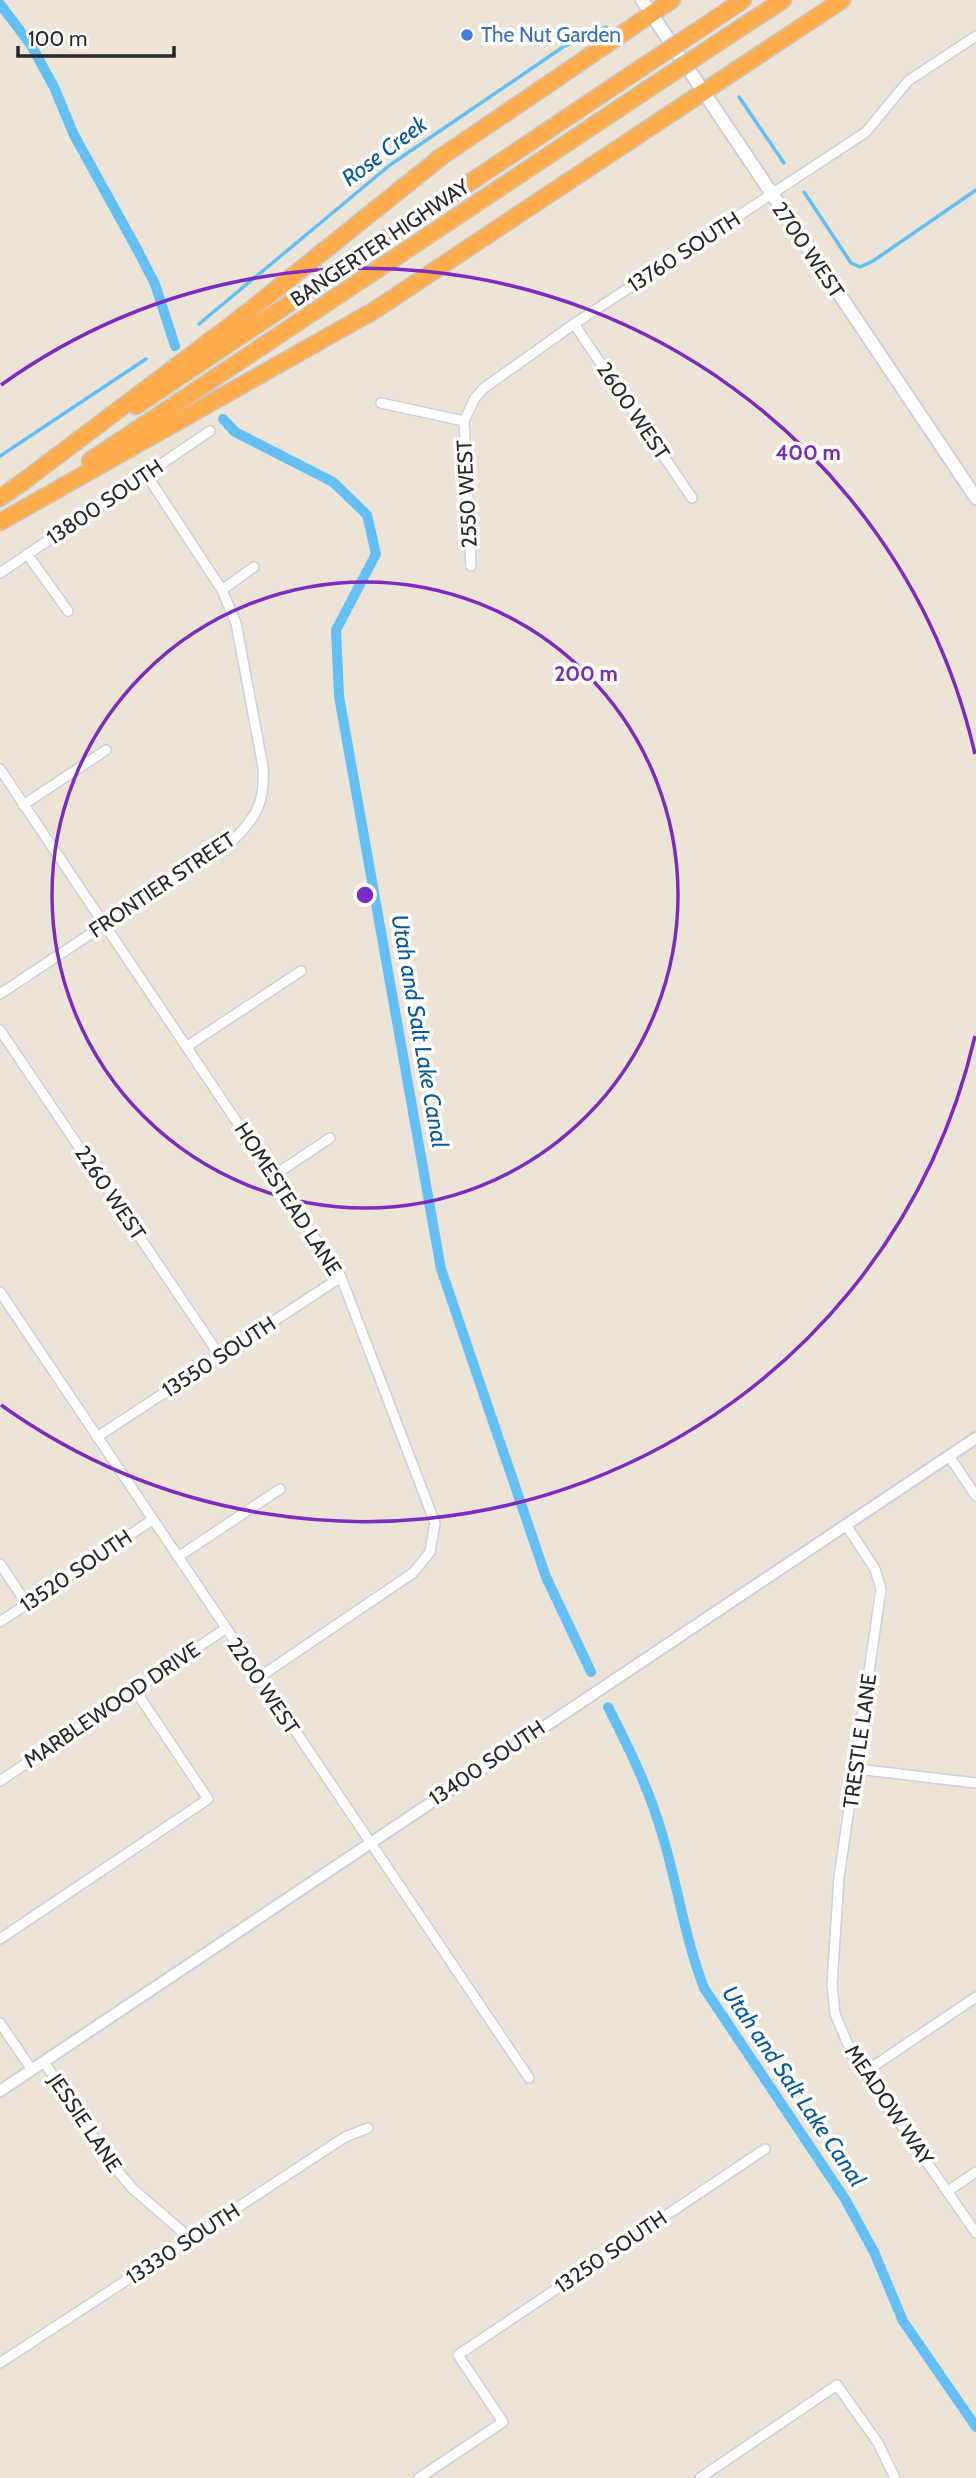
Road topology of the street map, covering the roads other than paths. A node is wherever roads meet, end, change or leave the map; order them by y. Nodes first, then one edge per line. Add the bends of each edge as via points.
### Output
1 (672, 0) edge
2 (743, 0) edge
3 (783, 0) edge
4 (842, 0) edge
5 (647, 7) edge
6 (976, 36) edge
7 (703, 93) junction
8 (771, 195) junction
9 (574, 324) junction
10 (381, 403) dead end
11 (464, 421) junction
12 (210, 431) dead end
13 (146, 474) junction
14 (20, 484) junction
15 (0, 498) edge
16 (692, 498) dead end
17 (976, 498) edge
18 (0, 521) edge
19 (27, 554) junction
20 (471, 566) dead end
21 (254, 567) dead end
22 (0, 573) edge
23 (222, 590) junction
24 (68, 611) dead end
25 (106, 750) dead end
26 (0, 769) edge
27 (23, 804) junction
28 (103, 924) junction
29 (301, 971) dead end
30 (0, 994) edge
31 (0, 1030) edge
32 (186, 1047) junction
33 (330, 1138) dead end
34 (273, 1176) junction
35 (341, 1277) junction
36 (0, 1292) edge
37 (220, 1356) junction
38 (97, 1437) junction
39 (976, 1438) edge
40 (949, 1456) junction
41 (280, 1489) dead end
42 (976, 1496) edge
43 (152, 1520) junction
44 (846, 1525) junction
45 (178, 1557) junction
46 (0, 1564) edge
47 (27, 1604) junction
48 (0, 1622) edge
49 (225, 1629) junction
50 (257, 1678) junction
51 (135, 1690) junction
52 (857, 1769) junction
53 (0, 1781) edge
54 (976, 1783) edge
55 (368, 1843) junction
56 (0, 1939) edge
57 (834, 1967) joint
58 (976, 1997) edge
59 (0, 2023) edge
60 (44, 2062) junction
61 (32, 2070) junction
62 (865, 2072) junction
63 (528, 2078) dead end
64 (0, 2091) edge
65 (368, 2128) dead end
66 (765, 2149) dead end
67 (976, 2172) edge
68 (948, 2191) junction
69 (976, 2233) edge
70 (191, 2239) junction
71 (0, 2362) edge
72 (714, 2474) edge
73 (419, 2478) edge
74 (700, 2478) edge
75 (895, 2478) edge

1 - 5 highway
2 - 14 highway, BANGERTER HIGHWAY, bridge
3 - 18 highway, BANGERTER HIGHWAY, bridge
4 - 7 highway
5 - 7 main road, 2700 WEST
5 - 14 highway via 441,157 239,319
6 - 8 street, 13760 SOUTH via 908,81 866,132
7 - 8 main road, 2700 WEST
7 - 18 highway via 355,322
8 - 9 street, 13760 SOUTH
8 - 17 main road, 2700 WEST
9 - 11 street, 13760 SOUTH via 484,388
9 - 16 street, 2600 WEST
10 - 11 street
11 - 20 street, 2550 WEST
12 - 13 street, 13800 SOUTH
13 - 19 street, 13800 SOUTH
13 - 23 street, FRONTIER STREET
14 - 15 highway, BANGERTER HIGHWAY
19 - 22 street, 13800 SOUTH
19 - 24 street
21 - 23 street
23 - 28 street, FRONTIER STREET via 236,623 263,767 260,808 235,838
25 - 27 street
26 - 27 street, HOMESTEAD LANE
27 - 28 street, HOMESTEAD LANE
28 - 30 street, FRONTIER STREET
28 - 32 street, HOMESTEAD LANE
29 - 32 street
31 - 37 street, 2260 WEST
32 - 34 street, HOMESTEAD LANE
33 - 34 street
34 - 35 street, HOMESTEAD LANE
35 - 37 street, 13550 SOUTH
35 - 50 street, HOMESTEAD LANE via 435,1523 430,1552 413,1573
36 - 38 street, 2200 WEST
37 - 38 street, 13550 SOUTH
38 - 43 street, 2200 WEST
39 - 40 street, 13400 SOUTH
40 - 42 street
40 - 44 street, 13400 SOUTH
41 - 45 street
43 - 45 street, 2200 WEST
43 - 47 street, 13520 SOUTH
44 - 52 street, TRESTLE LANE via 876,1569 881,1589
44 - 55 street, 13400 SOUTH
45 - 49 street, 2200 WEST
46 - 47 street
47 - 48 street, 13520 SOUTH
49 - 50 street, 2200 WEST
49 - 51 street, MARBLEWOOD DRIVE
50 - 55 street, 2200 WEST
51 - 53 street, MARBLEWOOD DRIVE
51 - 56 street via 208,1799
52 - 54 street
52 - 57 street, TRESTLE LANE via 839,1877
55 - 60 street, 13400 SOUTH
55 - 63 street, 2200 WEST
57 - 62 street, MEADOW WAY via 833,1999 839,2028
58 - 62 street
59 - 61 street
60 - 61 street, 13400 SOUTH
60 - 70 street, JESSIE LANE via 110,2162 133,2189
61 - 64 street, 13400 SOUTH
62 - 68 street, MEADOW WAY
65 - 70 street, 13330 SOUTH via 345,2137
66 - 73 street, 13250 SOUTH via 458,2355 503,2422
67 - 68 street
68 - 69 street, MEADOW WAY
70 - 71 street, 13330 SOUTH
72 - 74 street
72 - 75 street via 837,2385 878,2443

